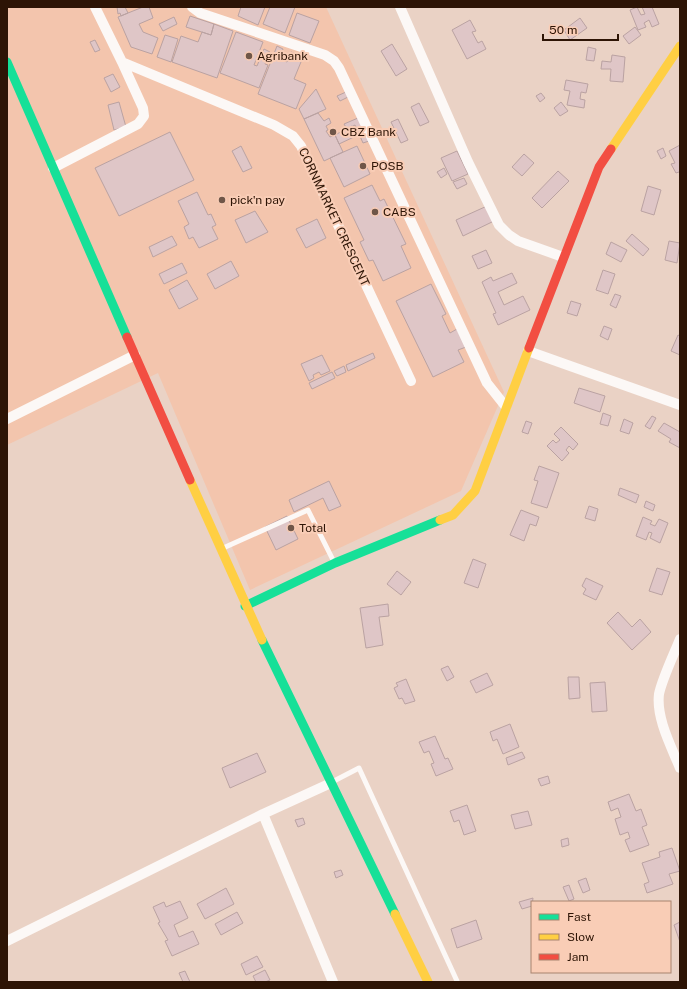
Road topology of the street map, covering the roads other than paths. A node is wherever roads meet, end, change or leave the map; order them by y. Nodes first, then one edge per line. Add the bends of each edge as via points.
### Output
1 (95, 7) edge
2 (192, 7) edge
3 (400, 7) edge
4 (680, 46) edge
5 (7, 62) edge
6 (122, 62) junction
7 (53, 168) junction
8 (563, 257) junction
9 (528, 351) junction
10 (135, 355) junction
11 (411, 381) dead end
12 (680, 406) edge
13 (506, 407) junction
14 (7, 419) edge
15 (221, 549) junction
16 (335, 563) junction
17 (245, 606) junction
18 (680, 639) edge
19 (680, 768) edge
20 (331, 783) junction
21 (262, 814) junction
22 (7, 941) edge
23 (333, 982) edge
24 (428, 982) edge
25 (457, 982) edge

1 - 6 street
2 - 13 street via 200,13 325,55 334,61 343,75 487,383
3 - 8 street via 468,162 499,225 518,240
4 - 8 street via 599,167
5 - 7 street
6 - 7 street via 143,108 144,116 138,124
6 - 11 street, CORNMARKET CRESCENT via 274,125 293,136 301,146
7 - 10 street
8 - 9 street
9 - 12 street
9 - 13 street
10 - 14 street
10 - 15 street
13 - 16 street via 475,491 453,515
15 - 16 lane via 308,510
15 - 17 street
16 - 17 street
17 - 20 street
18 - 19 street via 659,694 659,707 663,725
20 - 21 street
20 - 24 street
20 - 25 lane via 359,768
21 - 22 street
21 - 23 street

